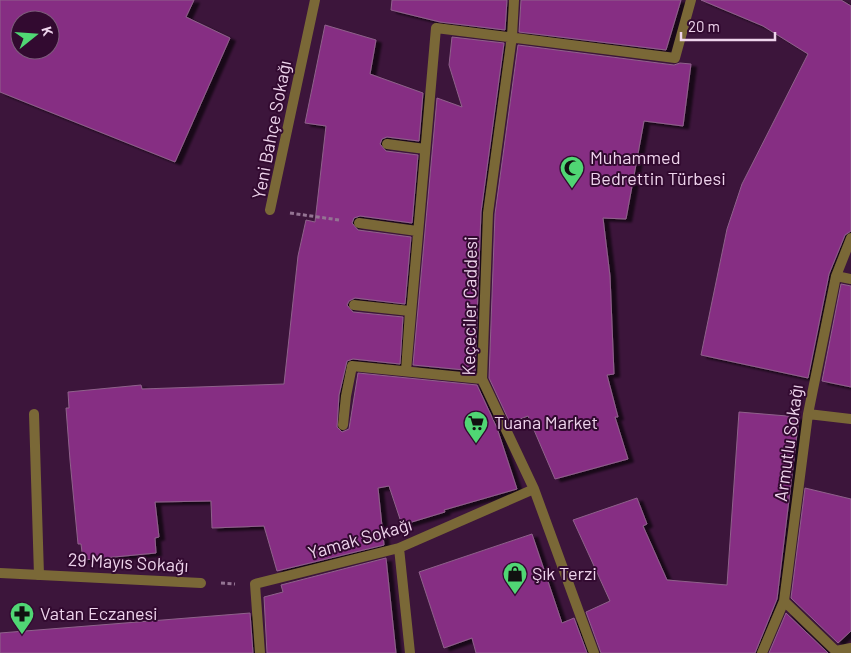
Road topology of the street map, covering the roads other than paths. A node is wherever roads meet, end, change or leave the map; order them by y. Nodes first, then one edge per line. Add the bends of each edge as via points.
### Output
1 (315, 0) edge
2 (514, 0) edge
3 (691, 0) edge
4 (512, 36) junction
5 (387, 144) dead end
6 (425, 150) junction
7 (270, 210) road end
8 (360, 223) road end
9 (417, 232) junction
10 (851, 238) edge
11 (836, 276) junction
12 (851, 280) edge
13 (354, 305) dead end
14 (406, 371) junction
15 (482, 379) junction
16 (34, 414) dead end
17 (808, 414) junction
18 (851, 419) edge
19 (343, 425) dead end
20 (534, 488) junction
21 (399, 548) junction
22 (0, 573) edge
23 (39, 575) junction
24 (201, 583) road end
25 (784, 601) junction
26 (851, 648) edge
27 (837, 652) edge
28 (260, 653) edge
29 (410, 653) edge
30 (594, 653) edge
31 (762, 653) edge

1 - 7 street, Yeni Bahçe Sokağı
2 - 4 street, Keçeciler Caddesi
3 - 4 street via 675,58
4 - 6 street via 436,28
4 - 15 street, Keçeciler Caddesi via 488,213
5 - 6 street
6 - 9 street
8 - 9 street
9 - 14 street
10 - 11 street, Armutlu Sokağı
11 - 12 street
11 - 17 street, Armutlu Sokağı
13 - 14 street via 410,311
14 - 15 street
14 - 19 street via 352,366
15 - 20 street, Keçeciler Caddesi
16 - 23 street
17 - 18 street
17 - 25 street, Armutlu Sokağı
20 - 21 street, Yamak Sokağı
20 - 30 street, Keçeciler Caddesi
21 - 28 street, Yamak Sokağı via 255,584
21 - 29 street
22 - 23 street, 29 Mayıs Sokağı
23 - 24 street, 29 Mayıs Sokağı
25 - 27 street
25 - 31 street, Armutlu Sokağı
26 - 27 street

